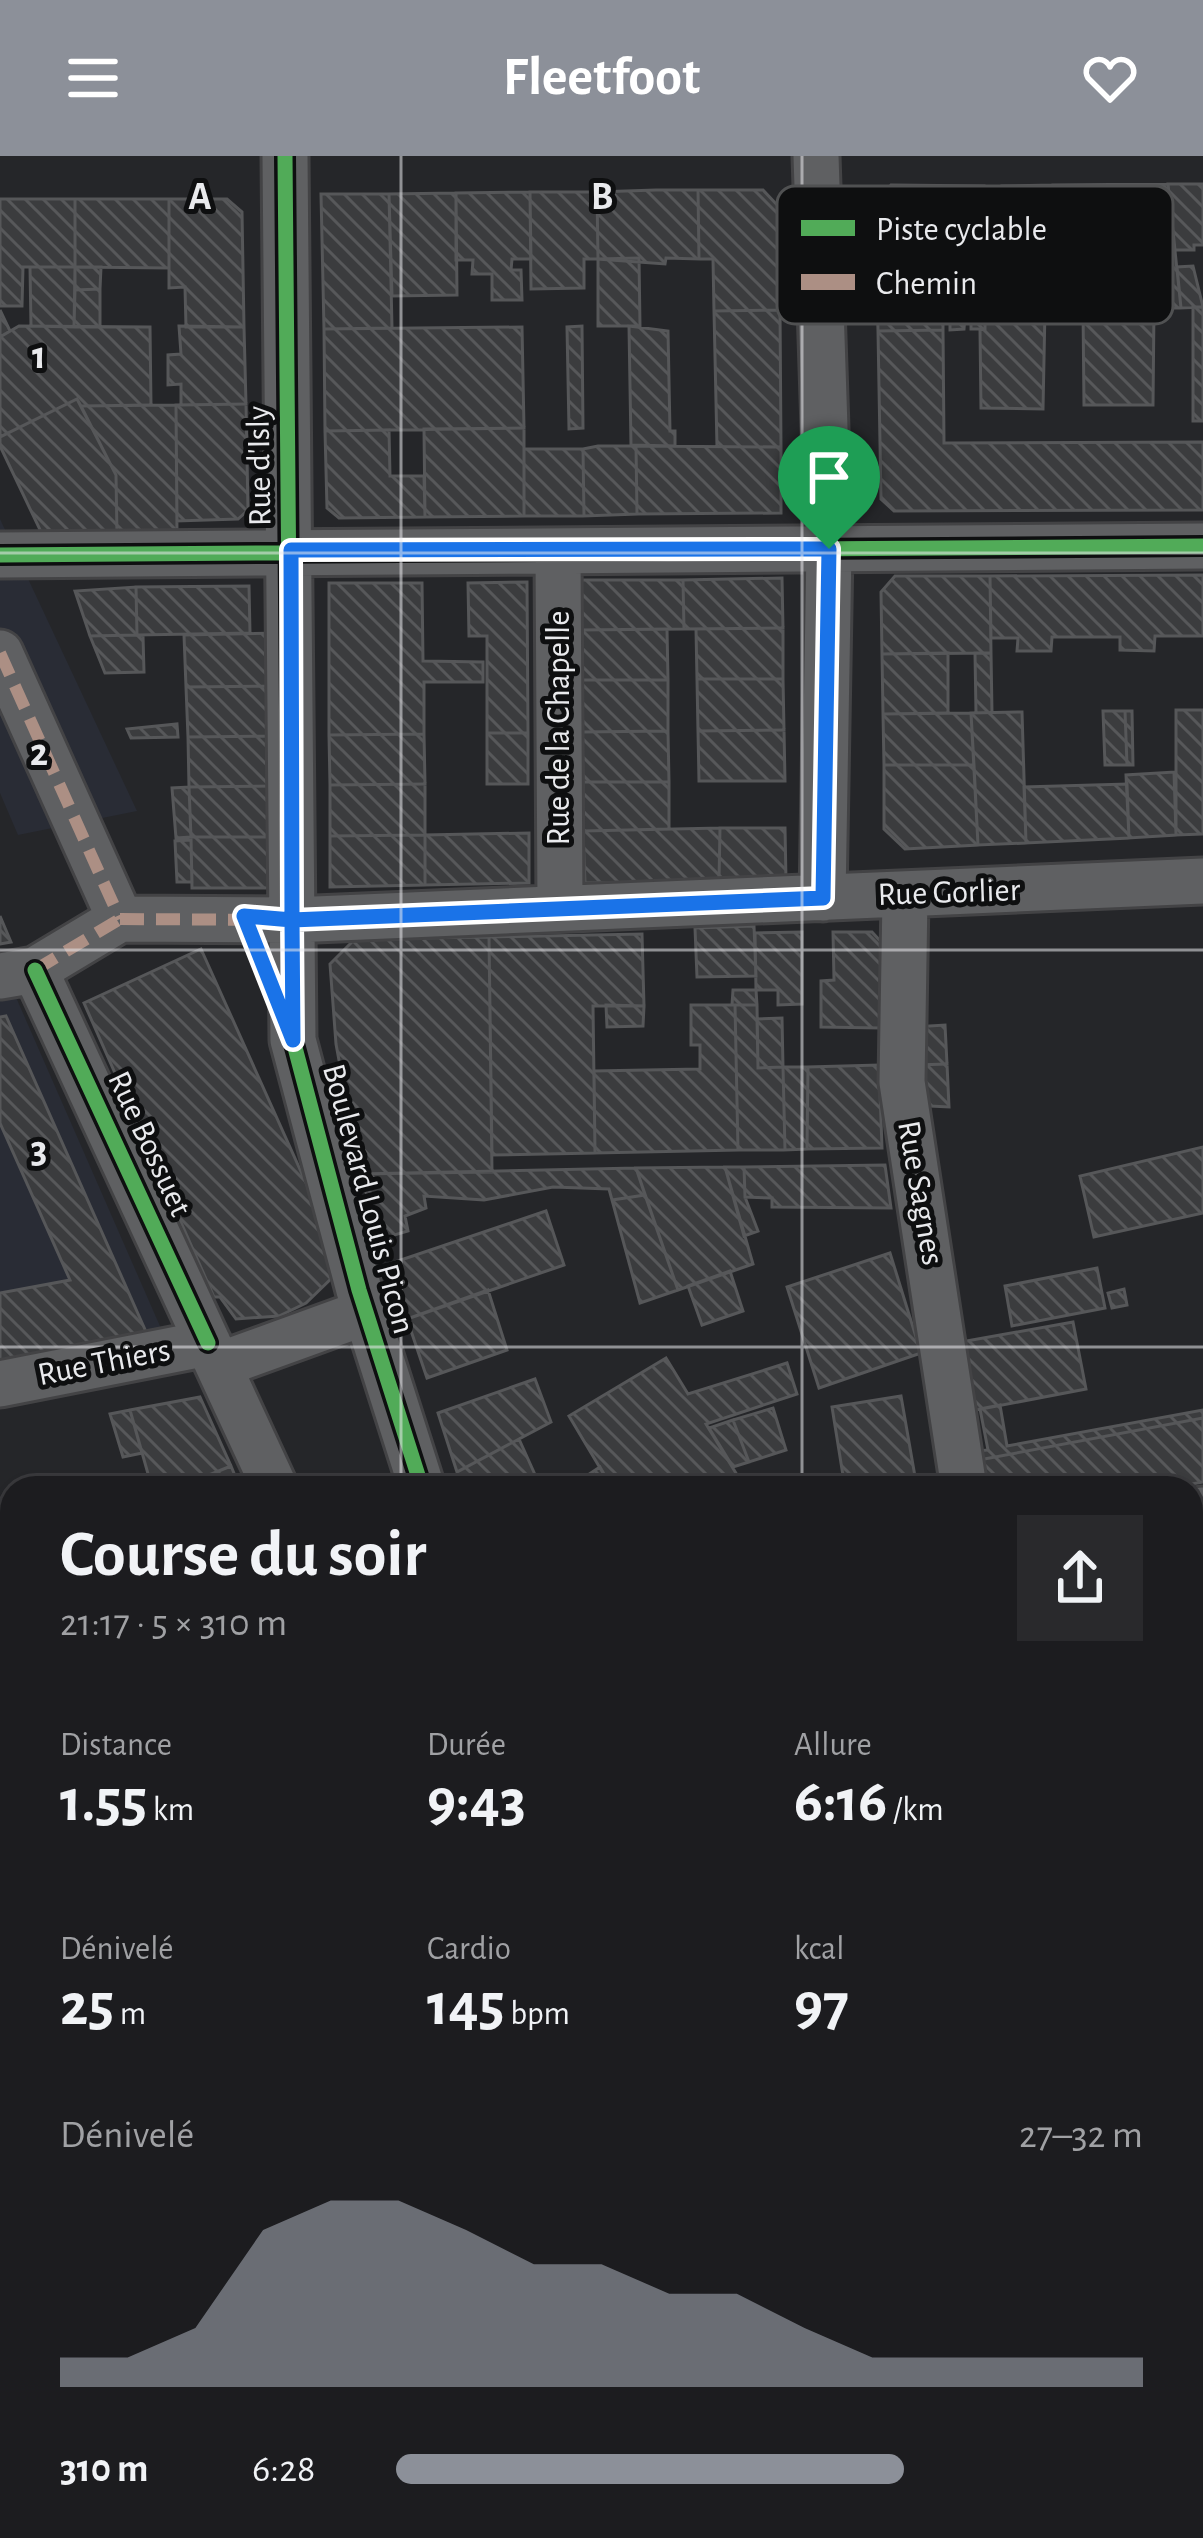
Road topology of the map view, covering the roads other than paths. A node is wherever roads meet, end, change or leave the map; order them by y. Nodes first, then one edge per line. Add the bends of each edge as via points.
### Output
1 (285, 156) edge
2 (817, 156) edge
3 (818, 186) edge
4 (822, 324) edge
5 (1203, 546) edge
6 (829, 549) junction
7 (291, 550) junction
8 (558, 551) junction
9 (0, 555) edge
10 (0, 653) edge
11 (1203, 881) edge
12 (905, 896) junction
13 (823, 898) junction
14 (560, 905) junction
15 (244, 916) junction
16 (120, 919) junction
17 (292, 920) junction
18 (18, 973) edge
19 (293, 1040) junction
20 (366, 1312) junction
21 (214, 1354) junction
22 (0, 1384) edge
23 (270, 1476) edge
24 (418, 1476) edge
25 (962, 1476) edge

1 - 7 street, Rue d'Isly
2 - 3 street
4 - 6 street
5 - 6 street
6 - 8 street
6 - 13 street
7 - 8 street
7 - 9 street
7 - 17 street, Rue d'Isly
8 - 14 street, Rue de la Chapelle
10 - 16 street
11 - 12 street, Rue Gorlier
12 - 13 street, Rue Gorlier
12 - 25 street, Rue Sagnes via 905,1119
13 - 14 street, Rue Gorlier
14 - 17 street, Rue Gorlier
15 - 16 street, Rue Gorlier
15 - 17 street, Rue Gorlier
15 - 19 street, Boulevard Louis Picon
16 - 18 street
17 - 19 street, Boulevard Louis Picon
18 - 21 street, Rue Bossuet
19 - 20 street, Boulevard Louis Picon
20 - 21 street, Rue Thiers
20 - 24 street, Boulevard Louis Picon
21 - 22 street, Rue Thiers
21 - 23 street, Rue Bossuet

